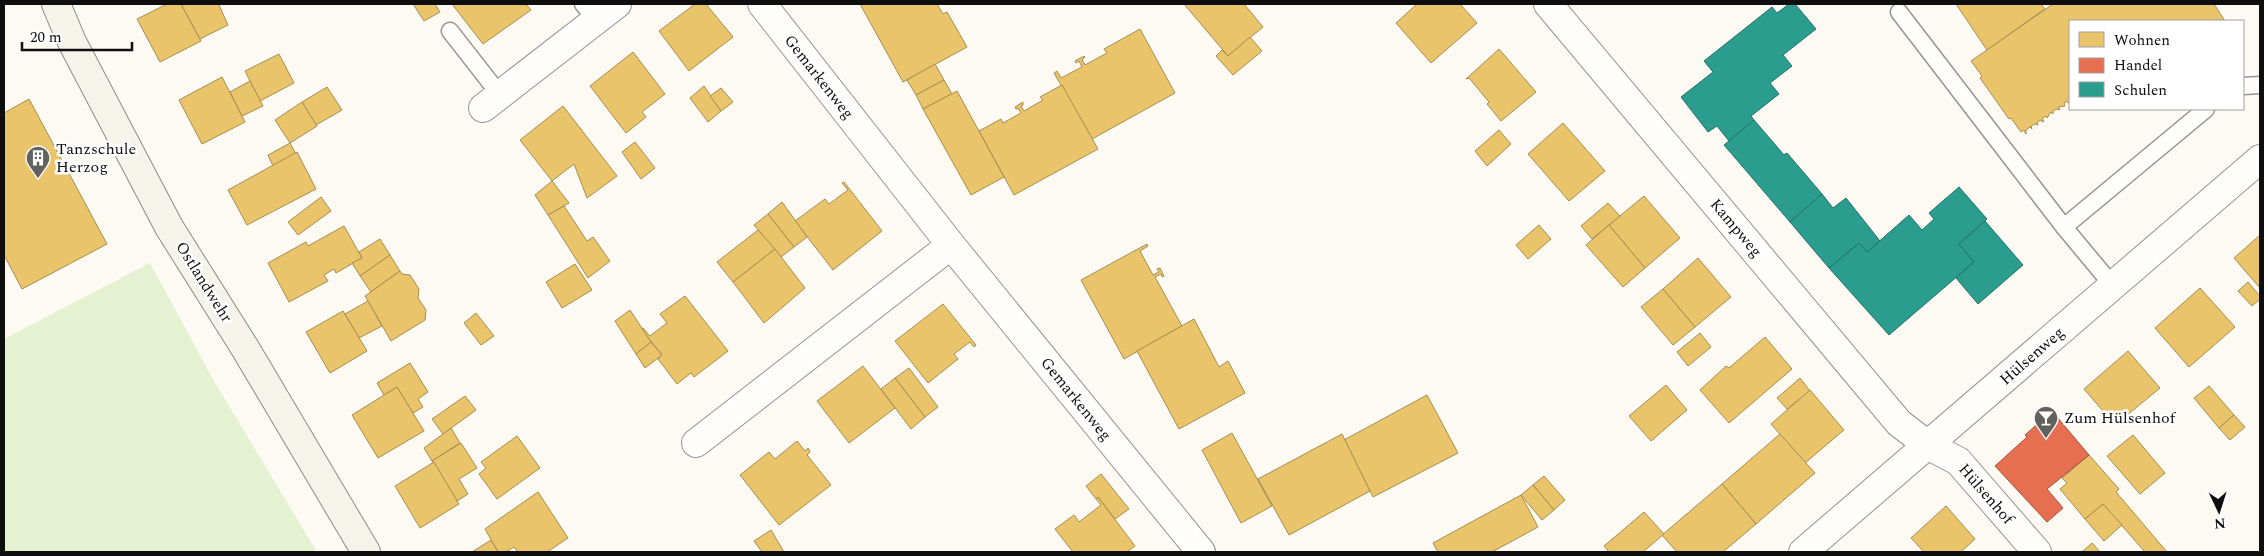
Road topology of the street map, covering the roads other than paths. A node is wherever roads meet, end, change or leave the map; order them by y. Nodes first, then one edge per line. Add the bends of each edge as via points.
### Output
1 (56, 4) edge
2 (617, 4) edge
3 (762, 4) edge
4 (1548, 4) edge
5 (590, 12) edge
6 (1898, 12) dead end
7 (450, 31) dead end
8 (2260, 85) edge
9 (2244, 86) edge
10 (492, 101) joint
11 (2205, 110) edge
12 (2260, 159) edge
13 (2064, 227) junction
14 (951, 245) junction
15 (2113, 286) junction
16 (696, 443) dead end
17 (1928, 446) junction
18 (366, 552) edge
19 (1201, 552) edge
20 (1803, 552) edge
21 (2037, 552) edge

1 - 18 street, Ostlandwehr via 72,42 169,227
2 - 5 street
3 - 14 street, Gemarkenweg
4 - 17 street, Kampweg via 1899,423
5 - 10 street
6 - 13 lane
7 - 10 lane
8 - 9 lane
11 - 13 lane
12 - 15 street, Hülsenweg
13 - 15 lane
14 - 16 street
14 - 19 street, Gemarkenweg
15 - 17 street, Hülsenweg
17 - 20 street, Hülsenweg
17 - 21 street, Hülsenhof via 1958,461

